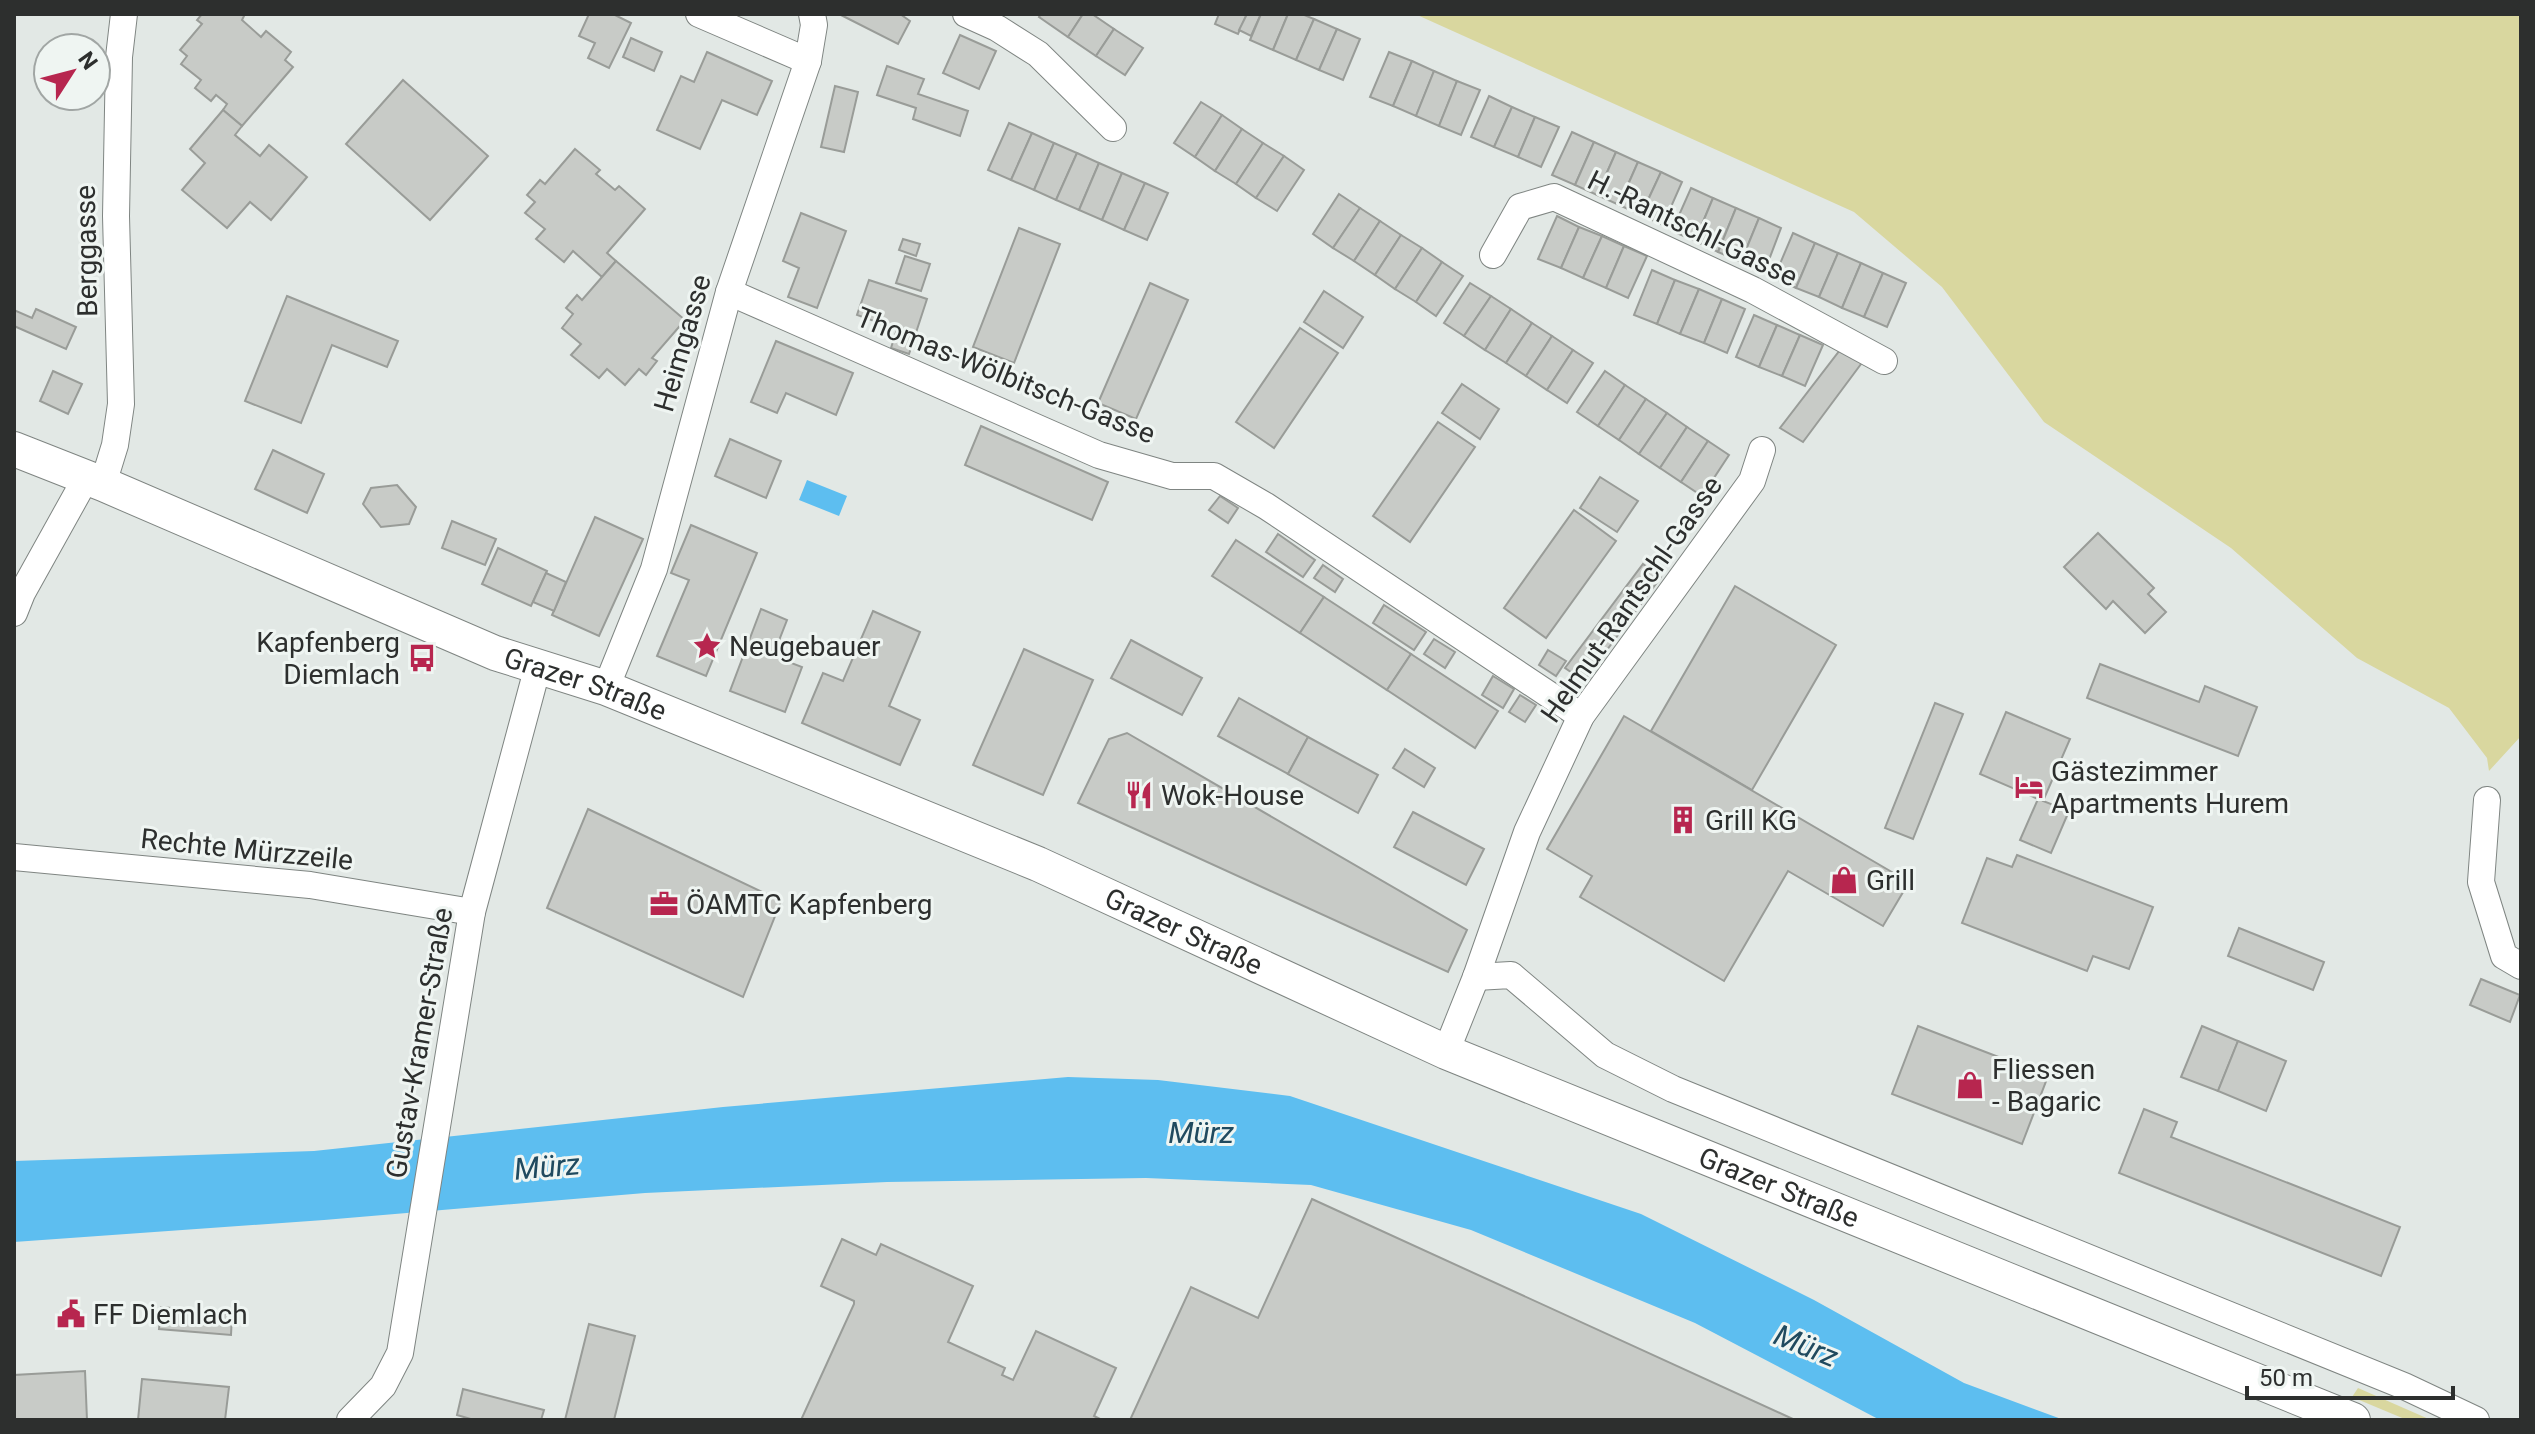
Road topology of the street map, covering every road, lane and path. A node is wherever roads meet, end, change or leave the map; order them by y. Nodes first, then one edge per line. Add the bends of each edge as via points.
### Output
1 (124, 14) edge
2 (699, 14) edge
3 (812, 14) edge
4 (966, 14) edge
5 (808, 61) junction
6 (1113, 128) dead end
7 (1493, 255) dead end
8 (729, 292) junction
9 (1884, 361) dead end
10 (14, 449) edge
11 (1762, 450) dead end
12 (94, 481) junction
13 (14, 613) edge
14 (538, 666) junction
15 (606, 688) junction
16 (1581, 716) junction
17 (2487, 800) dead end
18 (14, 857) edge
19 (472, 912) junction
20 (2521, 966) edge
21 (1476, 977) junction
22 (1446, 1052) junction
23 (350, 1420) edge
24 (2353, 1420) edge
25 (2476, 1420) edge

1 - 12 street, Berggasse via 116,216 121,404 115,445
2 - 5 street
3 - 5 street, Heimgasse
4 - 6 street via 1038,54
5 - 8 street, Heimgasse
7 - 9 street, H.-Rantschl-Gasse via 1520,207 1554,197 1753,290
8 - 15 street, Heimgasse via 654,569
8 - 16 street, Thomas-Wölbitsch-Gasse via 1099,455 1172,476 1214,476
10 - 12 main road, Grazer Straße
11 - 16 street, Helmut-Rantschl-Gasse via 1752,481
12 - 13 street
12 - 14 main road, Grazer Straße via 495,653
14 - 15 main road, Grazer Straße
14 - 19 street, Gustav-Kramer-Straße
15 - 22 main road, Grazer Straße via 1038,864
16 - 21 street, Helmut-Rantschl-Gasse via 1527,832
17 - 20 street via 2481,882 2504,956
18 - 19 street, Rechte Mürzzeile via 310,885
19 - 23 street, Gustav-Kramer-Straße via 400,1353 383,1386
21 - 22 street, Helmut-Rantschl-Gasse
21 - 25 street, Grazer Straße via 1511,975 1605,1055 1673,1089
22 - 24 main road, Grazer Straße

